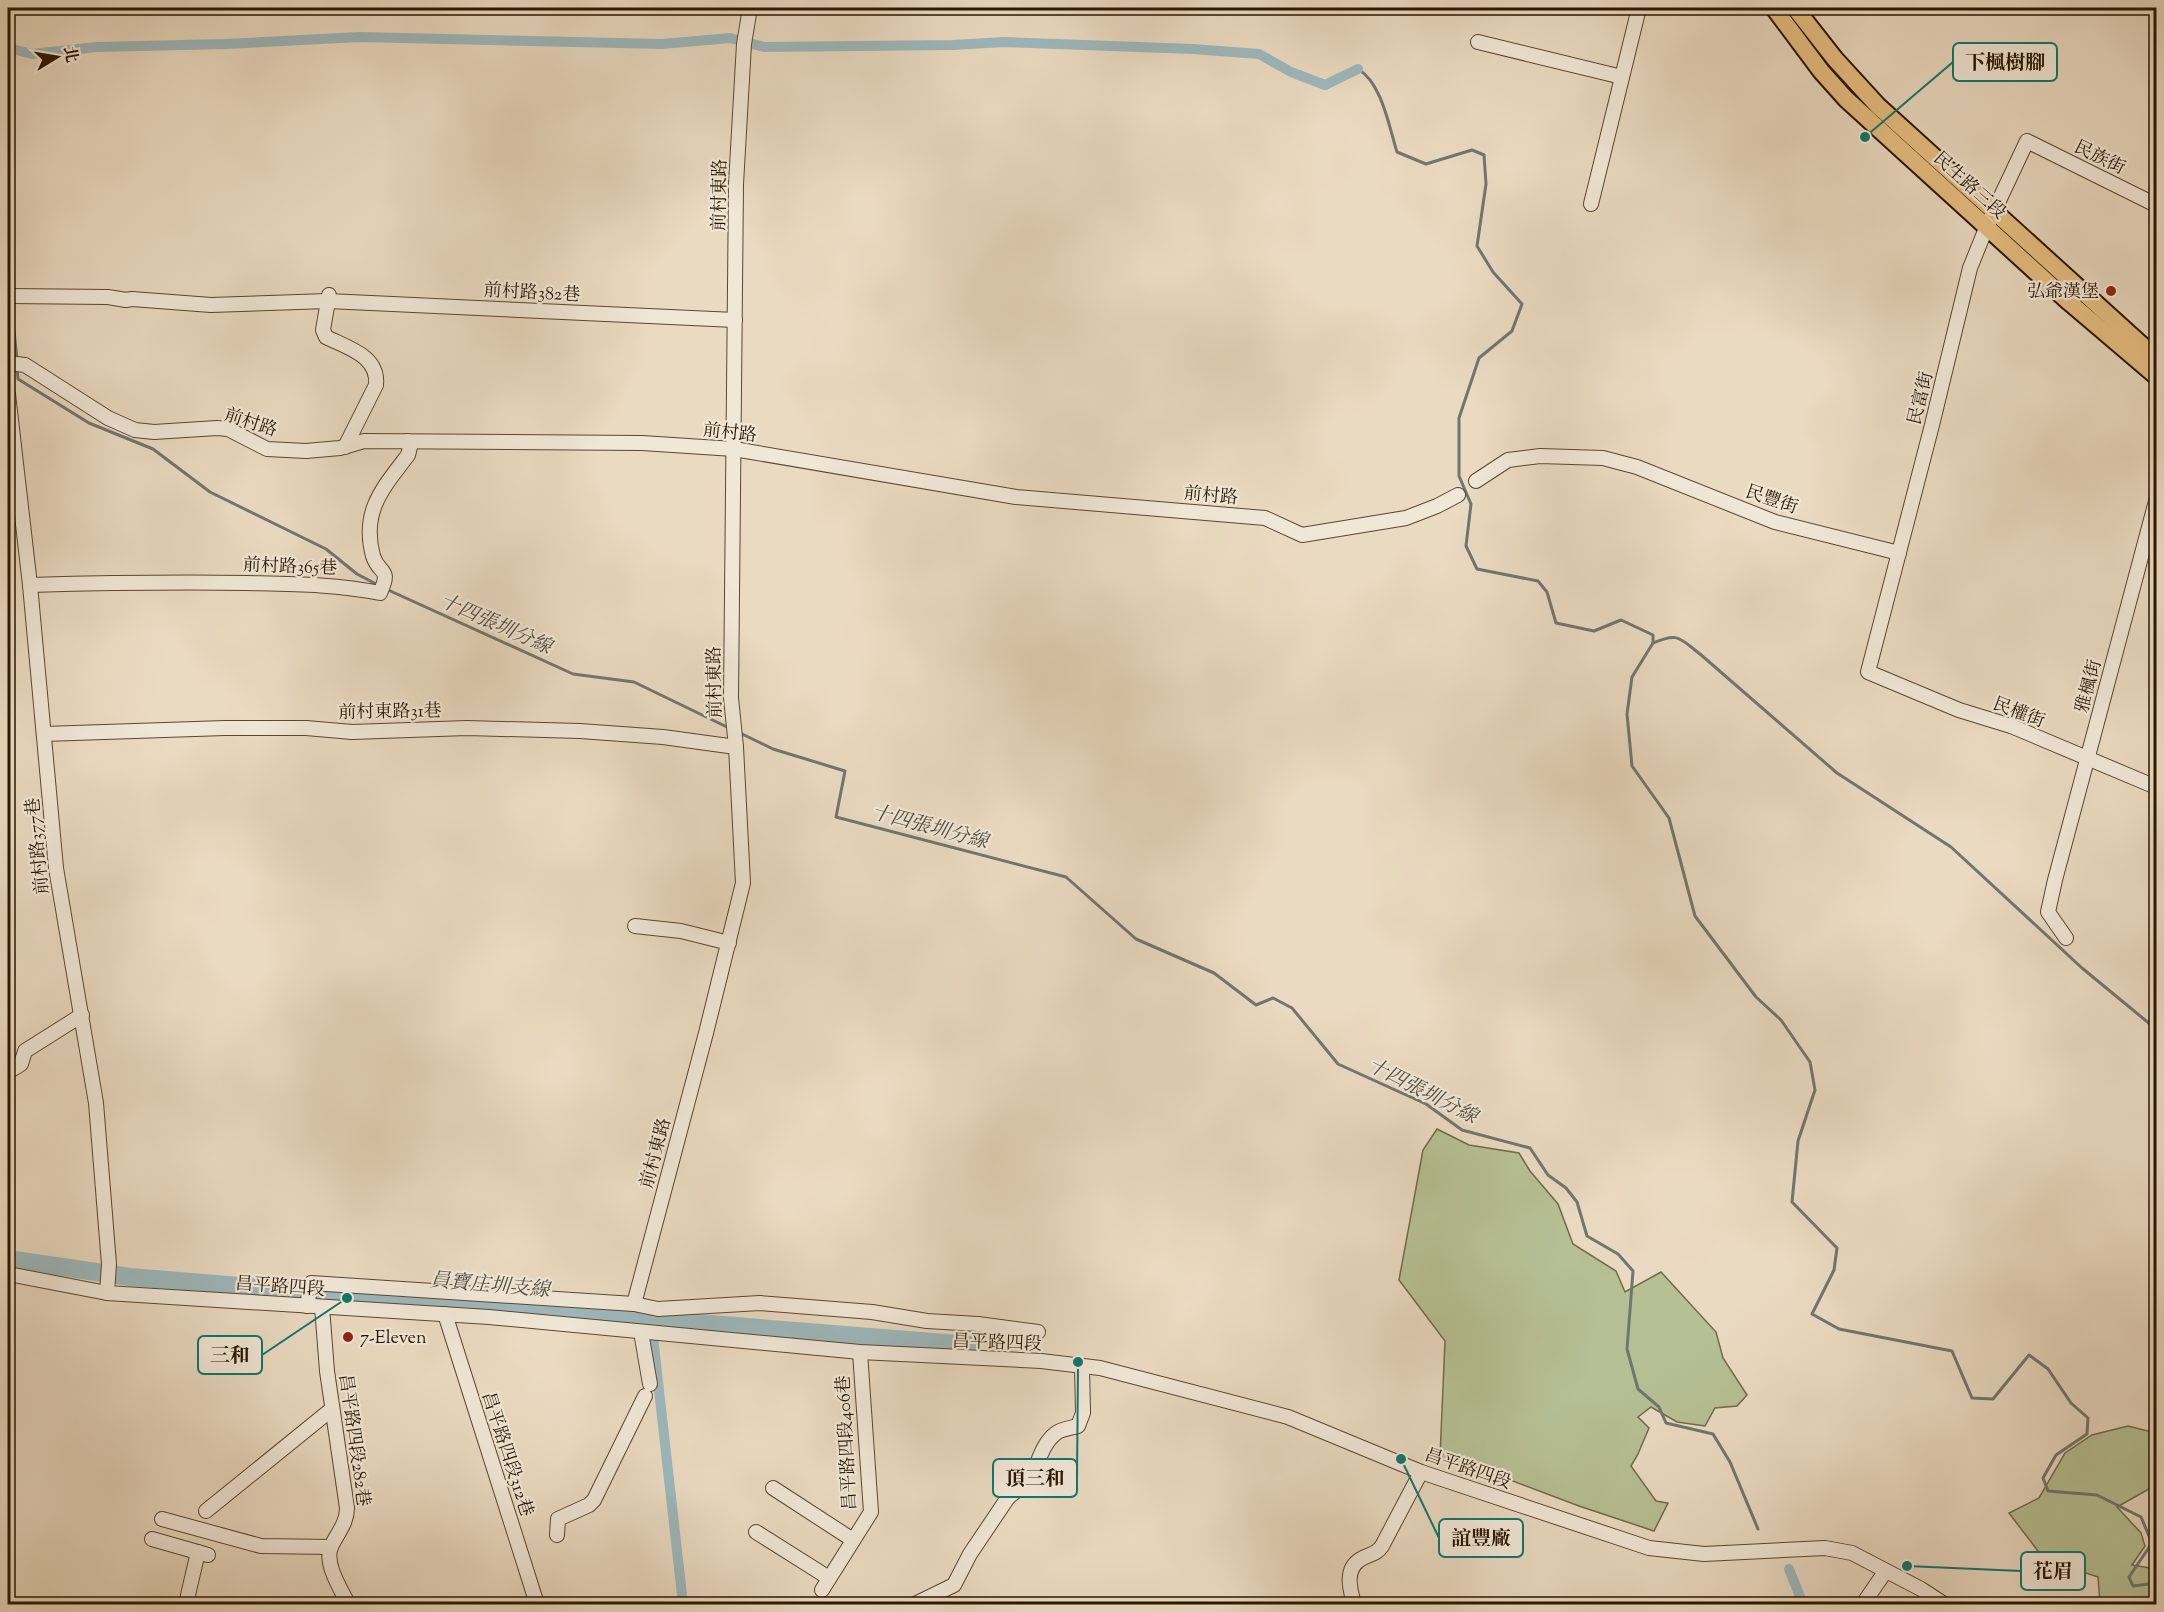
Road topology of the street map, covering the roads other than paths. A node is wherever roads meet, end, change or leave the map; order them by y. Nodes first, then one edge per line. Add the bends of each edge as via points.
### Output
1 (750, 8) edge
2 (1639, 8) edge
3 (1774, 8) edge
4 (1795, 8) edge
5 (1478, 42) dead end
6 (1622, 77) junction
7 (2027, 141) joint
8 (1591, 204) dead end
9 (2157, 205) edge
10 (1996, 211) junction
11 (1987, 226) junction
12 (8, 296) edge
13 (328, 297) junction
14 (735, 320) junction
15 (2157, 358) edge
16 (8, 363) edge
17 (2157, 376) edge
18 (8, 394) edge
19 (408, 441) junction
20 (345, 447) junction
21 (734, 449) junction
22 (1476, 481) dead end
23 (1458, 495) dead end
24 (2157, 501) edge
25 (1899, 553) junction
26 (30, 585) junction
27 (1868, 672) joint
28 (44, 734) junction
29 (736, 747) junction
30 (2087, 759) junction
31 (2157, 787) edge
32 (635, 926) dead end
33 (2066, 938) dead end
34 (729, 943) junction
35 (82, 1015) junction
36 (8, 1072) edge
37 (8, 1274) edge
38 (107, 1293) junction
39 (634, 1304) junction
40 (307, 1306) junction
41 (322, 1307) junction
42 (445, 1314) junction
43 (641, 1332) junction
44 (1038, 1332) dead end
45 (860, 1352) junction
46 (1082, 1366) junction
47 (332, 1409) junction
48 (1421, 1472) junction
49 (773, 1488) dead end
50 (206, 1511) dead end
51 (162, 1519) dead end
52 (756, 1532) dead end
53 (557, 1535) dead end
54 (153, 1539) dead end
55 (854, 1540) junction
56 (331, 1546) junction
57 (1885, 1572) junction
58 (190, 1605) edge
59 (348, 1605) edge
60 (537, 1605) edge
61 (915, 1605) edge
62 (1354, 1605) edge
63 (1863, 1605) edge
64 (1944, 1605) edge

1 - 14 street, 前村東路 via 744,44 736,184
2 - 6 street
3 - 11 main road, 民生路三段 via 1846,99
4 - 10 main road, 民生路三段 via 1859,87
5 - 6 street
6 - 8 street
7 - 9 street, 民族街
7 - 10 street, 民富街
10 - 11 street, 民富街
10 - 15 main road, 民生路三段
11 - 17 main road, 民生路三段
11 - 25 street, 民富街 via 1970,268
12 - 13 street, 前村路382巷 via 108,297 211,305
13 - 14 street, 前村路382巷
13 - 20 street via 323,330 326,337 367,357 376,380
14 - 21 street, 前村東路
16 - 20 street, 前村路 via 25,365 108,418 135,430 217,428 228,429 267,449
18 - 26 street, 前村路377巷
19 - 20 street, 前村路 via 363,441
19 - 21 street, 前村路 via 642,443
19 - 26 street, 前村路365巷 via 408,455 375,501 370,516 374,559 386,580 380,593 347,586 273,583
21 - 23 street, 前村路 via 1016,497 1264,518 1302,535 1406,518
21 - 29 street, 前村東路 via 730,698
22 - 25 street, 民豐街 via 1508,460 1540,456 1603,458 1637,467 1775,522
24 - 30 street, 雅楓街
25 - 27 street, 民富街
26 - 28 street, 前村路377巷
27 - 30 street, 民權街
28 - 29 street, 前村東路31巷 via 225,728 352,732 467,728 651,736
28 - 35 street, 前村路377巷 via 56,868
29 - 34 street, 前村東路 via 743,883
30 - 31 street, 民權街
30 - 33 street, 雅楓街 via 2048,912
32 - 34 street via 681,931
34 - 39 street, 前村東路
35 - 36 street via 26,1051 21,1064
35 - 38 street, 前村路377巷 via 99,1133 109,1264
37 - 38 street, 昌平路四段
38 - 40 street, 昌平路四段
39 - 40 street via 310,1283
39 - 44 street via 658,1309 760,1303
40 - 41 street, 昌平路四段
41 - 42 street, 昌平路四段
41 - 47 street, 昌平路四段282巷
42 - 43 street, 昌平路四段
42 - 60 street, 昌平路四段312巷
43 - 45 street, 昌平路四段
43 - 53 street via 647,1390 594,1500 558,1519
45 - 46 street, 昌平路四段
45 - 55 street, 昌平路四段406巷 via 872,1512
46 - 48 street, 昌平路四段 via 1111,1370 1288,1418
46 - 61 street via 1083,1413 1078,1426 1056,1433 1045,1446 1029,1482 1007,1498 954,1585
47 - 50 street
47 - 56 street, 昌平路四段282巷 via 347,1519
48 - 57 street, 昌平路四段 via 1649,1548 1704,1554 1825,1548 1852,1553
48 - 62 street via 1378,1553 1362,1558 1350,1574
49 - 55 street
51 - 56 street via 261,1546
52 - 55 street, 昌平路四段406巷 via 826,1584
54 - 58 street via 203,1554 188,1596
56 - 59 street via 330,1563
57 - 63 street
57 - 64 street, 昌平路四段

